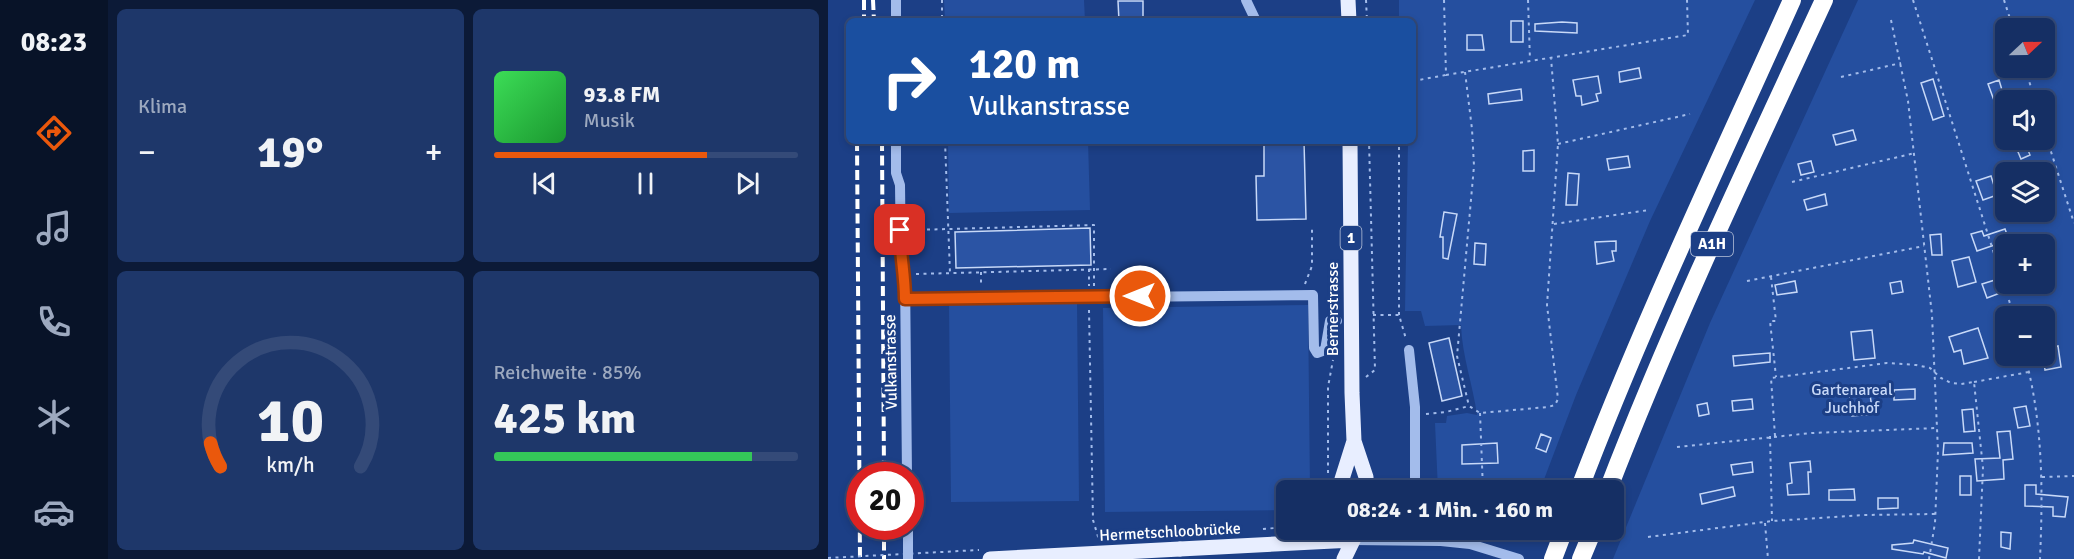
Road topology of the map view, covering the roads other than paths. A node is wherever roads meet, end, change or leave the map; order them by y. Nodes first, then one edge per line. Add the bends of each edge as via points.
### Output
1 (896, 0) edge
2 (1246, 0) edge
3 (1348, 0) edge
4 (1792, 0) edge
5 (1824, 0) edge
6 (896, 18) edge
7 (1255, 18) edge
8 (1348, 18) edge
9 (896, 144) edge
10 (1350, 144) edge
11 (905, 299) junction
12 (1337, 321) dead end
13 (1409, 350) road end
14 (1354, 441) junction
15 (907, 462) edge
16 (1342, 480) edge
17 (1365, 480) edge
18 (1415, 480) edge
19 (1583, 480) edge
20 (1612, 480) edge
21 (908, 540) edge
22 (1277, 540) edge
23 (1351, 540) edge
24 (1430, 540) edge
25 (1468, 540) edge
26 (1560, 540) edge
27 (1589, 540) edge
28 (1470, 544) junction
29 (908, 559) edge
30 (990, 559) edge
31 (1344, 559) edge
32 (1519, 559) edge
33 (1553, 559) edge
34 (1581, 559) edge

1 - 6 street
2 - 7 street
3 - 8 main road
4 - 19 highway, A1H via 1660,289
5 - 20 highway, A1H via 1686,300
9 - 11 street, Vulkanstrasse
10 - 14 main road, Bernerstrasse / 1
11 - 12 street via 1313,295 1317,354 1325,350 1330,321
11 - 15 street, Vulkanstrasse
13 - 18 street
14 - 16 main road, Bernerstrasse / 1
14 - 17 main road, Bernerstrasse / 1
21 - 29 street
22 - 30 main road, Hermetschloobrücke, bridge
23 - 31 main road
24 - 28 street
25 - 28 street
26 - 33 highway
27 - 34 highway
28 - 32 street

